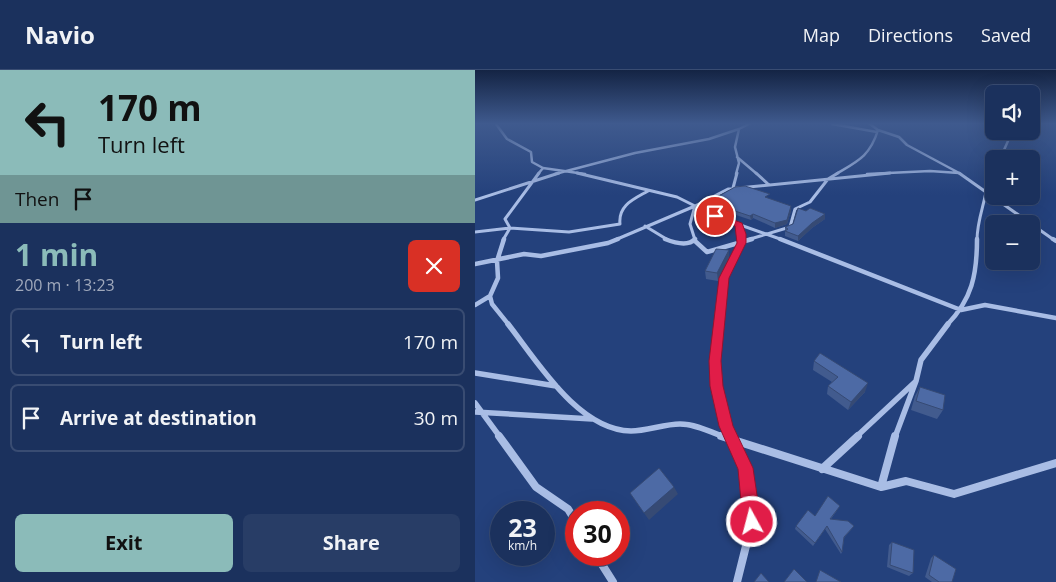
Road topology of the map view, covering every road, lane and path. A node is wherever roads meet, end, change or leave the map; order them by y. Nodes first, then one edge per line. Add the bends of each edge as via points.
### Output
1 (523, 148) edge
2 (659, 148) edge
3 (735, 148) edge
4 (872, 148) edge
5 (913, 148) edge
6 (737, 157) junction
7 (543, 168) junction
8 (567, 172) junction
9 (959, 172) junction
10 (828, 179) junction
11 (534, 182) junction
12 (768, 184) junction
13 (733, 188) junction
14 (648, 191) junction
15 (985, 192) edge
16 (985, 199) edge
17 (475, 200) edge
18 (1003, 205) edge
19 (695, 206) junction
20 (739, 224) junction
21 (645, 226) junction
22 (510, 228) junction
23 (475, 232) edge
24 (769, 234) junction
25 (1056, 241) edge
26 (695, 242) junction
27 (742, 242) junction
28 (497, 261) junction
29 (475, 264) edge
30 (490, 296) junction
31 (475, 305) edge
32 (961, 310) junction
33 (1056, 318) edge
34 (475, 372) edge
35 (916, 381) junction
36 (556, 386) junction
37 (475, 403) edge
38 (479, 412) edge
39 (595, 419) junction
40 (732, 440) junction
41 (1056, 463) edge
42 (822, 469) junction
43 (881, 487) junction
44 (565, 507) edge
45 (604, 566) edge
46 (613, 582) edge
47 (737, 582) edge

1 - 7 street via 531,152 532,162
2 - 8 street
3 - 6 street
4 - 10 street via 859,161
5 - 9 street
6 - 12 street
6 - 13 street via 739,163
7 - 8 street
7 - 11 street
8 - 11 street
8 - 14 street via 589,174
9 - 10 street via 930,171
9 - 15 street
10 - 12 street
10 - 24 street via 810,202 795,209 791,227
11 - 17 street
11 - 22 street via 505,219
12 - 13 street
13 - 19 street
14 - 19 street via 668,194
14 - 22 street via 622,206 618,216 620,224 569,232
16 - 32 street via 977,228 972,287
18 - 25 street
19 - 20 street
19 - 21 street
19 - 26 street via 690,224
20 - 24 street
20 - 27 street
21 - 26 street via 673,242
21 - 28 street via 608,243 541,256 524,254
22 - 23 street
22 - 28 street via 501,244
24 - 27 street
24 - 32 street
26 - 27 street via 707,252
27 - 40 street via 724,278 715,361 717,386
28 - 29 street
28 - 30 street via 498,278
30 - 31 street
30 - 36 street via 493,307
32 - 33 street via 985,305
32 - 35 street via 921,360
34 - 36 street
35 - 42 street
35 - 43 street via 898,426
36 - 39 street
37 - 38 street
38 - 39 street
38 - 44 street via 536,487
39 - 40 street via 630,430 681,424
40 - 42 street
40 - 47 street via 745,468 752,522
41 - 43 street via 954,494 906,482
42 - 43 street
45 - 46 street

